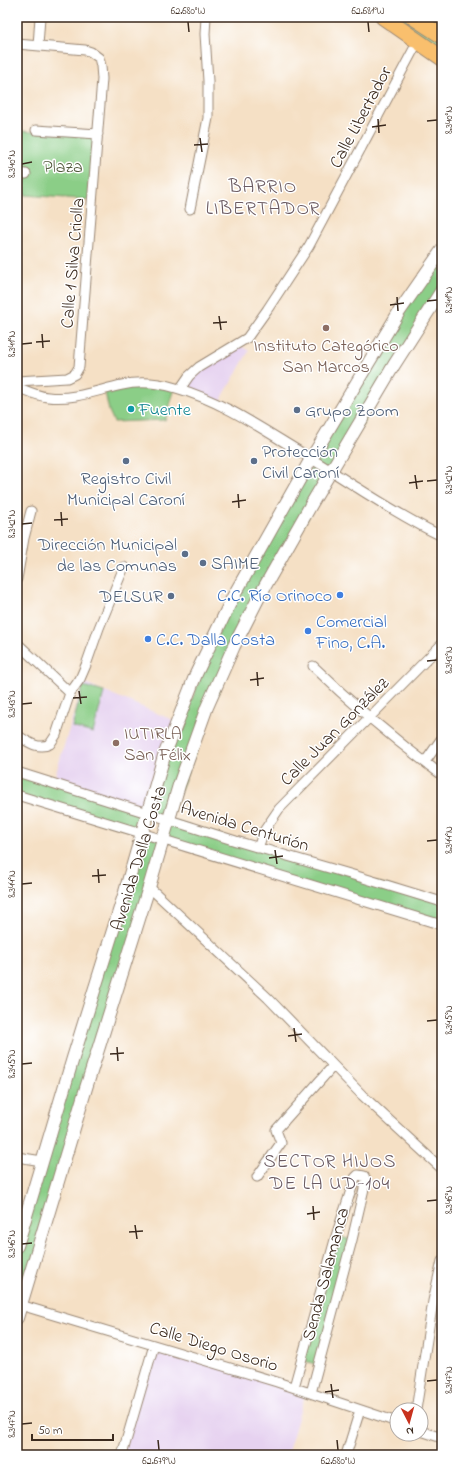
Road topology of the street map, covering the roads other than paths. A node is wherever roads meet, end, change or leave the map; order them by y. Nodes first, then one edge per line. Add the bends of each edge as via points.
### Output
1 (40, 17) edge
2 (206, 17) edge
3 (383, 17) edge
4 (413, 17) edge
5 (438, 17) edge
6 (442, 20) edge
7 (442, 36) edge
8 (418, 41) junction
9 (17, 44) edge
10 (38, 46) junction
11 (442, 58) edge
12 (36, 130) dead end
13 (98, 134) junction
14 (190, 208) dead end
15 (442, 250) edge
16 (442, 290) edge
17 (17, 381) edge
18 (17, 387) edge
19 (180, 389) junction
20 (311, 459) junction
21 (331, 471) junction
22 (31, 511) dead end
23 (442, 536) edge
24 (124, 567) dead end
25 (17, 579) edge
26 (17, 643) edge
27 (442, 644) edge
28 (313, 666) dead end
29 (70, 693) junction
30 (369, 718) junction
31 (17, 735) edge
32 (442, 738) edge
33 (425, 762) junction
34 (17, 772) edge
35 (442, 775) edge
36 (17, 795) edge
37 (148, 814) junction
38 (169, 820) junction
39 (142, 833) junction
40 (163, 840) junction
41 (258, 848) junction
42 (149, 887) junction
43 (442, 902) edge
44 (442, 925) edge
45 (334, 1066) junction
46 (17, 1157) edge
47 (42, 1161) junction
48 (442, 1169) edge
49 (257, 1177) dead end
50 (17, 1246) edge
51 (442, 1261) edge
52 (19, 1305) edge
53 (17, 1318) edge
54 (154, 1345) junction
55 (294, 1387) junction
56 (310, 1393) junction
57 (417, 1402) edge
58 (360, 1410) junction
59 (389, 1419) edge
60 (429, 1433) edge
61 (442, 1438) edge
62 (122, 1455) edge
63 (346, 1455) edge

1 - 10 street
2 - 14 street via 208,118
3 - 8 main road
4 - 7 main road
5 - 6 street
8 - 11 main road
8 - 19 street, Calle Libertador via 309,246 267,310 247,338 199,366
9 - 10 street
10 - 13 street, Calle 1 Silva Criolla via 85,50 99,58 102,79
12 - 13 street
13 - 17 street, Calle 1 Silva Criolla via 78,371 72,377 60,379
15 - 20 street, Avenida Dalla Costa via 399,312
16 - 21 street, Avenida Dalla Costa
18 - 19 street via 40,396 61,398 92,394 133,383
19 - 20 street via 235,413
20 - 21 street
20 - 37 street, Avenida Dalla Costa via 254,558 207,649 173,731
21 - 23 street via 394,512
21 - 38 street, Avenida Dalla Costa via 260,595 228,660 207,707
22 - 25 street
24 - 29 street via 80,679
26 - 29 street
27 - 30 street, Calle Juan González
28 - 30 street
29 - 31 street via 56,735 50,744 40,747
30 - 33 street
30 - 41 street, Calle Juan González via 279,809 269,822
32 - 33 street
33 - 35 street
34 - 37 street, Avenida Centurión
36 - 39 street, Avenida Centurión
37 - 38 street, Avenida Centurión
37 - 39 street, Avenida Dalla Costa
38 - 40 street, Avenida Dalla Costa
38 - 41 street, Avenida Centurión
39 - 40 street, Avenida Centurión
39 - 47 street, Avenida Dalla Costa
40 - 42 street, Avenida Dalla Costa
40 - 44 street, Avenida Centurión
41 - 43 street, Avenida Centurión
42 - 45 street via 268,998
42 - 52 street, Avenida Dalla Costa
45 - 48 street
45 - 49 street via 276,1130 281,1143
46 - 47 street
47 - 50 street, Avenida Dalla Costa
51 - 57 street
52 - 53 street, Avenida Dalla Costa
52 - 54 street, Calle Diego Osorio
54 - 55 street, Calle Diego Osorio
54 - 62 street
55 - 56 street, Calle Diego Osorio
55 - 56 street, Senda Salamanca via 336,1236 356,1178 361,1175 366,1180 352,1240
56 - 58 street, Calle Diego Osorio
58 - 59 street, Calle Diego Osorio
58 - 63 street
60 - 61 street

